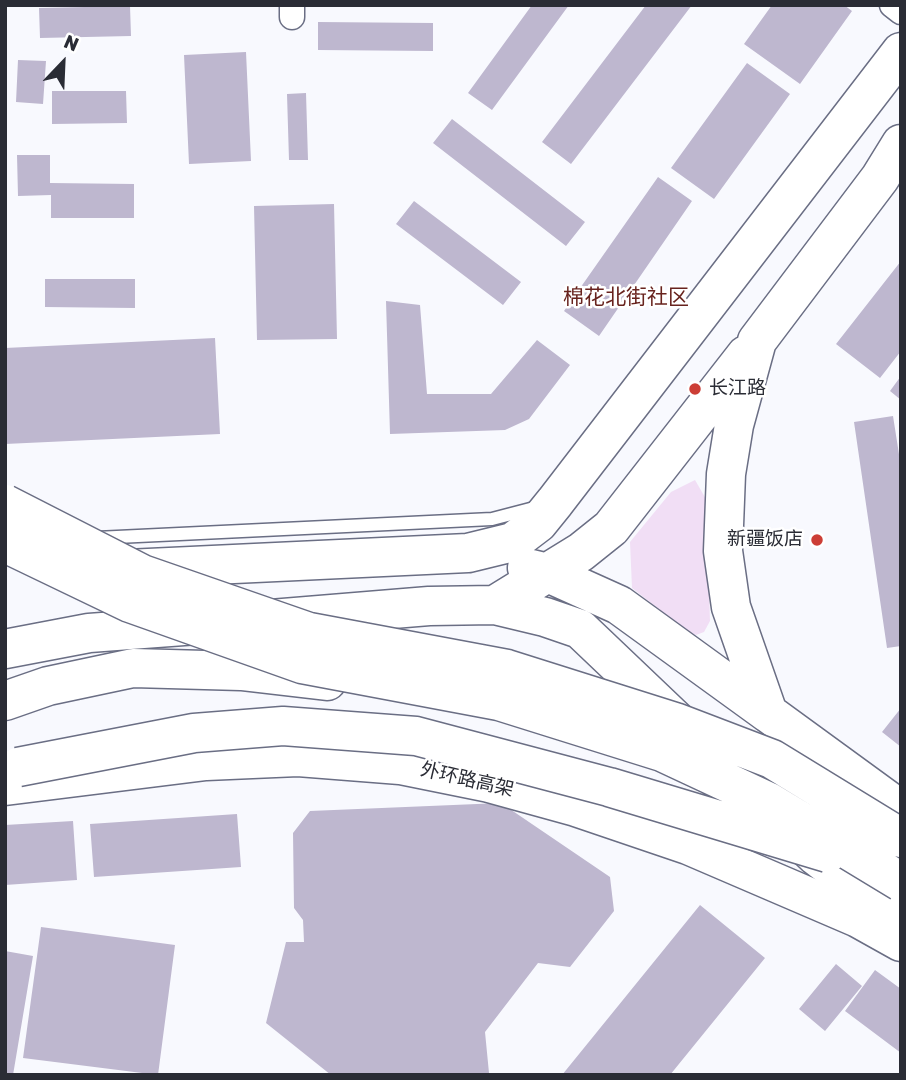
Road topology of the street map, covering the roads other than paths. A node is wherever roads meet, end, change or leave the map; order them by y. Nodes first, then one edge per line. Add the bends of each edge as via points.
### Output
1 (892, 5) edge
2 (901, 12) edge
3 (901, 52) edge
4 (901, 144) edge
5 (890, 168) edge
6 (757, 341) junction
7 (5, 504) edge
8 (547, 513) junction
9 (13, 539) edge
10 (468, 552) junction
11 (548, 573) junction
12 (495, 605) junction
13 (580, 629) junction
14 (5, 649) edge
15 (5, 701) edge
16 (499, 701) junction
17 (768, 713) junction
18 (5, 767) edge
19 (5, 786) edge
20 (901, 810) edge
21 (901, 838) edge
22 (901, 872) edge
23 (901, 882) edge
24 (901, 921) edge
25 (901, 942) edge

1 - 2 street
3 - 8 main road
4 - 5 main road
5 - 6 main road
6 - 11 main road via 611,528
6 - 17 main road via 726,474 723,551 731,607
7 - 21 main road, bridge via 142,574 309,632 507,669 675,722 772,759
8 - 9 lane
8 - 10 main road via 513,542
8 - 11 main road
9 - 10 main road via 57,565 109,570
9 - 16 main road, bridge via 130,603 302,664
10 - 11 main road
11 - 12 main road
11 - 13 main road
11 - 17 main road via 619,605
12 - 13 main road
12 - 14 main road via 429,606 89,634
13 - 24 main road via 816,856
15 - 16 main road, bridge via 133,668 241,671
16 - 23 main road, bridge via 662,752 769,802
17 - 20 main road
18 - 22 main road, 外环路高架, bridge via 194,733 270,727 416,736
19 - 25 main road, 外环路高架 via 206,761 298,757 400,765 526,793 688,845 858,918

